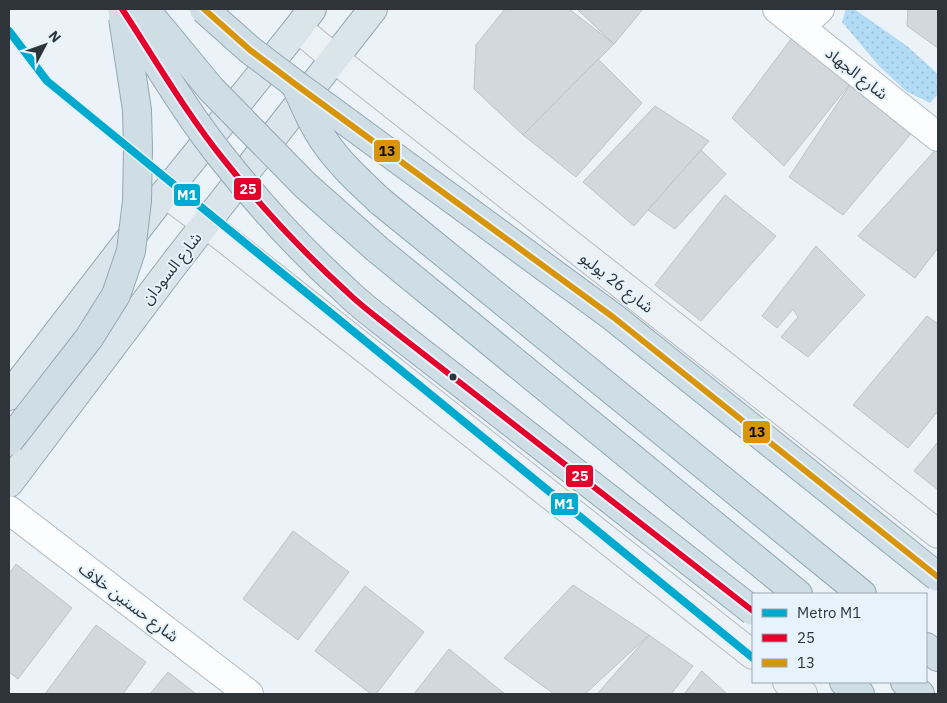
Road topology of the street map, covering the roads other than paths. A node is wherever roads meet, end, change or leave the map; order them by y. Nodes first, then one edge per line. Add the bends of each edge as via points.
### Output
1 (121, 9) edge
2 (145, 9) edge
3 (204, 9) edge
4 (373, 9) edge
5 (777, 9) edge
6 (820, 9) edge
7 (305, 19) edge
8 (800, 27) junction
9 (335, 59) junction
10 (295, 84) junction
11 (938, 137) edge
12 (165, 193) junction
13 (206, 224) junction
14 (9, 396) edge
15 (9, 441) edge
16 (9, 483) edge
17 (9, 510) edge
18 (938, 534) edge
19 (938, 577) edge
20 (797, 593) edge
21 (861, 593) edge
22 (752, 610) edge
23 (927, 648) edge
24 (752, 654) edge
25 (938, 657) edge
26 (788, 683) edge
27 (845, 683) edge
28 (906, 683) edge
29 (250, 694) edge
30 (803, 694) edge
31 (860, 694) edge
32 (920, 694) edge

1 - 15 highway, bridge via 137,110 137,201 132,252 116,295 89,338
1 - 22 highway, bridge via 223,159 268,213 346,292
2 - 20 highway, bridge via 211,89 312,192
3 - 10 highway, bridge
4 - 9 main road, شارع السودان
5 - 8 street, شارع الجهاد
6 - 8 street
7 - 9 main road, شارع 26 يوليو
7 - 12 main road
8 - 11 street, شارع الجهاد
9 - 13 main road, شارع السودان
9 - 18 main road, شارع 26 يوليو
10 - 19 highway, bridge via 613,318
10 - 21 highway, bridge via 326,144 380,201
12 - 13 main road
12 - 14 main road
13 - 16 main road, شارع السودان
13 - 24 main road
17 - 29 street, شارع حسنين خلاف
23 - 25 highway
26 - 30 main road
27 - 31 highway
28 - 32 highway

